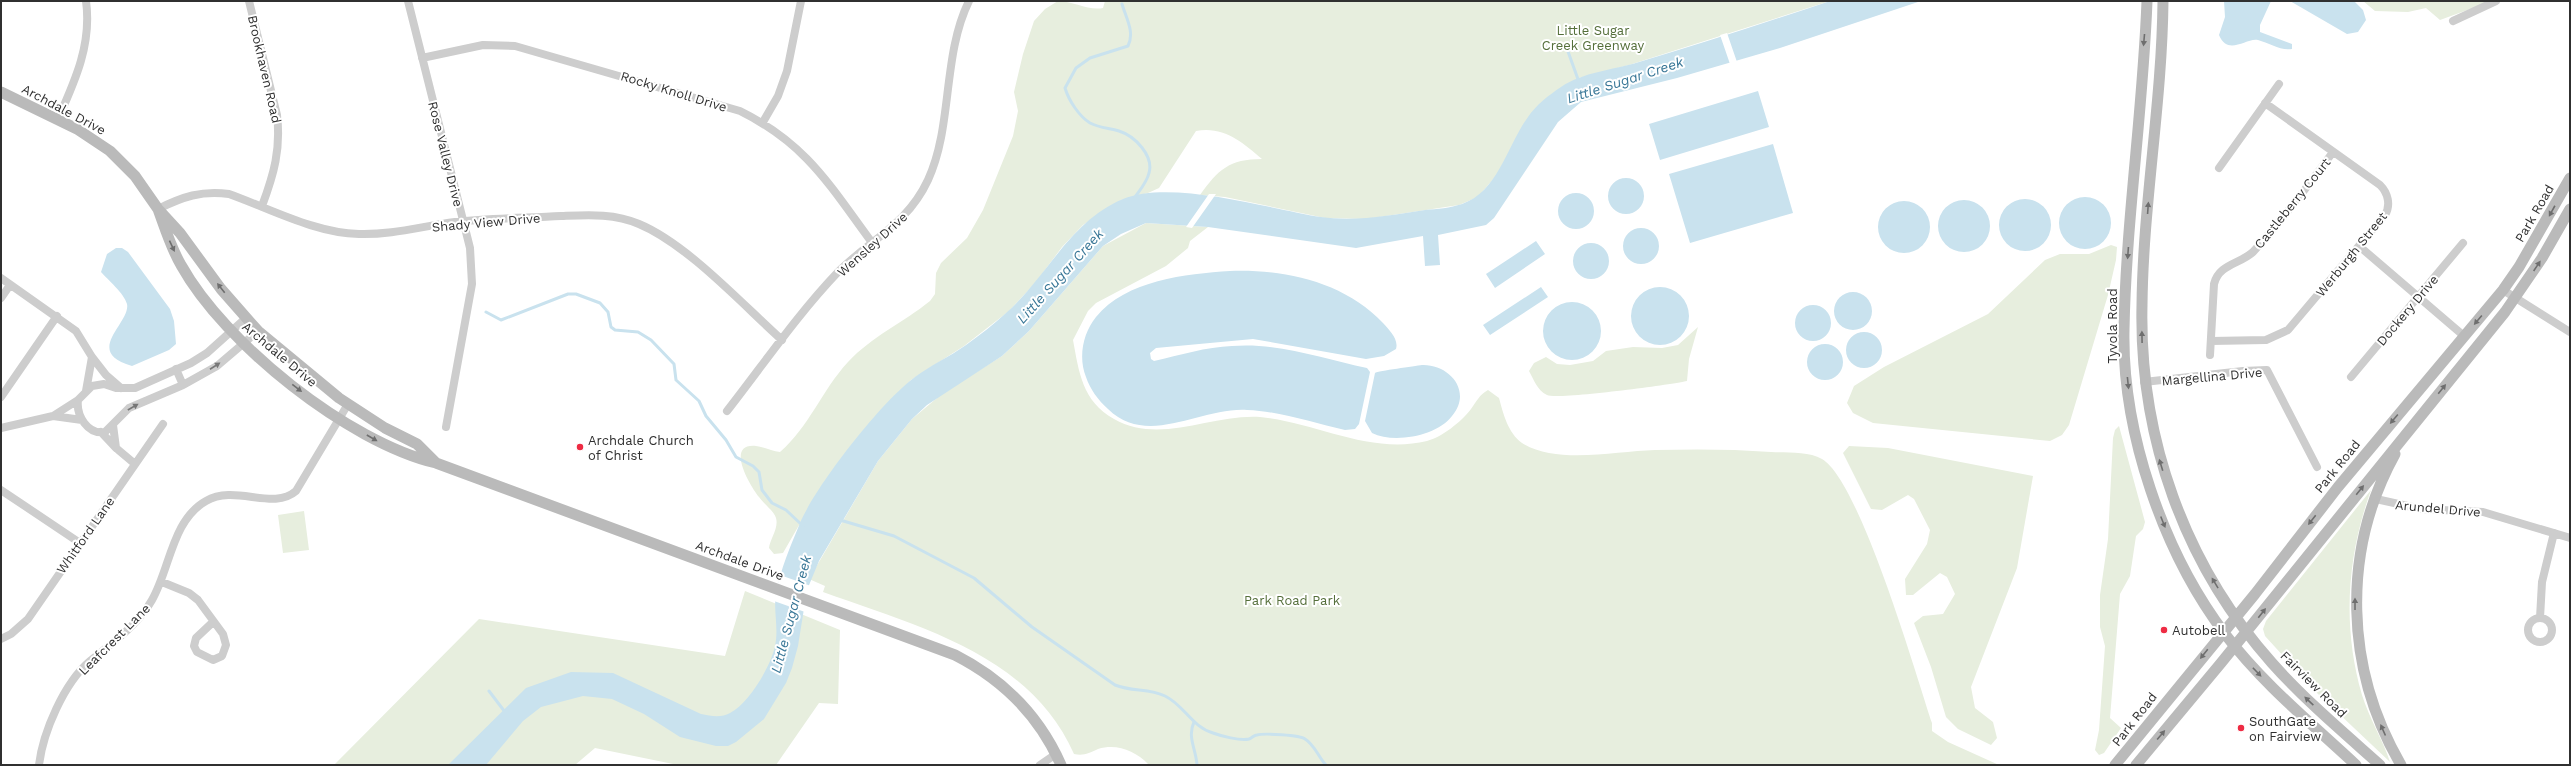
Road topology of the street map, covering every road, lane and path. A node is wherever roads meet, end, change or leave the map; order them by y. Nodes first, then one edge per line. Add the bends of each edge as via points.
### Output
1 (86, 1) edge
2 (249, 1) edge
3 (408, 1) edge
4 (801, 1) edge
5 (969, 1) edge
6 (2146, 1) edge
7 (2163, 1) edge
8 (2496, 1) edge
9 (2453, 21) dead end
10 (422, 58) junction
11 (2279, 84) dead end
12 (1, 92) edge
13 (2265, 103) junction
14 (58, 119) junction
15 (763, 122) junction
16 (2333, 152) junction
17 (2219, 168) dead end
18 (2570, 178) edge
19 (262, 206) junction
20 (158, 209) junction
21 (2570, 209) edge
22 (463, 221) junction
23 (2463, 243) dead end
24 (873, 244) junction
25 (2359, 246) junction
26 (1, 278) edge
27 (10, 285) junction
28 (2503, 290) junction
29 (2418, 297) junction
30 (1, 298) edge
31 (2515, 298) junction
32 (57, 316) junction
33 (246, 318) junction
34 (258, 331) junction
35 (232, 332) junction
36 (2570, 332) edge
37 (2464, 336) junction
38 (782, 340) junction
39 (2211, 341) junction
40 (245, 343) junction
41 (2210, 355) dead end
42 (92, 357) junction
43 (176, 369) junction
44 (2351, 377) dead end
45 (2144, 382) junction
46 (183, 385) junction
47 (122, 388) junction
48 (86, 391) junction
49 (1, 397) edge
50 (78, 400) junction
51 (348, 404) junction
52 (727, 411) dead end
53 (53, 416) junction
54 (338, 418) junction
55 (82, 420) junction
56 (163, 424) dead end
57 (2414, 424) junction
58 (113, 426) junction
59 (446, 427) dead end
60 (1, 428) edge
61 (101, 432) junction
62 (116, 448) junction
63 (436, 463) junction
64 (135, 464) junction
65 (2317, 467) dead end
66 (1, 490) edge
67 (2376, 499) junction
68 (2554, 533) junction
69 (2570, 538) edge
70 (80, 543) junction
71 (162, 582) junction
72 (2236, 616) junction
73 (2540, 618) dead end
74 (213, 622) junction
75 (2223, 631) junction
76 (2247, 632) junction
77 (1, 639) edge
78 (2235, 646) junction
79 (1056, 754) junction
80 (39, 765) edge
81 (1040, 765) edge
82 (1061, 765) edge
83 (2115, 765) edge
84 (2136, 765) edge
85 (2356, 765) edge
86 (2380, 765) edge
87 (2401, 765) edge

1 - 14 street via 87,28 82,61
2 - 19 street, Brookhaven Road via 278,115 280,134 275,171
3 - 10 street, Rose Valley Drive
4 - 15 street via 787,71 778,96
5 - 24 street, Wensley Drive via 956,39 938,144 928,179 908,213
6 -> 75 main road, Tyvola Road via 2126,276 2124,329 2128,386 2142,458 2159,512 2190,577
45 -> 7 main road via 2142,297
8 - 9 street
10 - 15 street, Rocky Knoll Drive via 484,45 515,46 729,107
10 - 22 street, Rose Valley Drive
11 - 13 street
12 - 14 main road, Archdale Drive
13 - 16 street, Werburgh Street
13 - 17 street
14 - 20 main road, Archdale Drive via 110,151 135,176
15 - 24 street, Rocky Knoll Drive via 815,166
16 - 25 street, Werburgh Street via 2380,186 2386,195 2387,212
16 - 39 street, Castleberry Court via 2252,252 2219,273 2214,284
18 -> 28 main road, Park Road
19 - 20 street, Shady View Drive via 229,194 203,193 181,198
19 - 22 street, Shady View Drive via 316,226 358,234 380,234
33 -> 20 main road, Archdale Drive via 180,233
20 -> 35 main road, Archdale Drive via 180,265 198,292
31 -> 21 main road
22 - 38 street, Shady View Drive via 599,215 637,223 670,241 688,255
22 - 59 street, Rose Valley Drive via 470,248 472,284
23 - 29 street, Dockery Drive
24 - 38 street, Wensley Drive via 839,272
25 - 29 street
25 - 39 street, Werburgh Street via 2284,333 2264,340
26 - 27 street
27 - 30 street
27 - 32 street
28 - 31 street
28 -> 37 main road, Park Road
29 - 37 street
29 - 44 street, Dockery Drive
31 - 36 street
57 -> 31 main road
32 - 42 street via 76,331
32 - 49 street
33 - 34 main road, Archdale Drive
33 - 35 street
34 - 40 street
34 - 51 main road, Archdale Drive via 300,368
35 - 40 main road, Archdale Drive
35 - 43 street via 207,353
37 -> 72 main road, Park Road via 2338,487
38 - 52 street, Wensley Drive
39 - 41 street, Castleberry Court
46 -> 40 street via 218,366
40 -> 54 main road, Archdale Drive via 273,369
42 - 47 street via 106,375
42 - 48 street
43 - 46 street
43 - 47 street via 135,388
45 - 65 street, Margellina Drive via 2267,370 2272,375
72 -> 45 main road via 2199,556 2175,504 2157,448
58 -> 46 street via 128,408
47 - 48 street via 104,384 92,386
48 - 50 street
50 - 53 street
50 - 55 street via 77,406
51 - 54 street, Leafcrest Lane
51 - 63 main road, Archdale Drive via 385,428 417,444
53 - 55 street
53 - 60 street
54 -> 63 main road, Archdale Drive via 411,457
54 - 71 street, Leafcrest Lane via 296,491 290,497 279,500 220,494 205,501 195,510 177,535
55 - 61 street via 89,428
56 - 64 street, Whitford Lane
57 - 67 main road via 2391,461
76 -> 57 main road
58 - 61 street
58 - 62 street
61 - 62 street
62 - 64 street
63 - 79 main road, Archdale Drive via 937,648 976,667 1004,686 1027,709
64 - 70 street, Whitford Lane
66 - 70 street
67 - 68 street, Arundel Drive via 2421,509 2483,512
87 -> 67 main road via 2383,733 2371,700 2361,663 2356,626 2355,596 2360,553
68 - 69 street, Arundel Drive
68 - 73 street via 2542,582
70 - 77 street, Whitford Lane via 28,619 16,631
71 - 74 street via 189,593 198,600
71 - 80 street, Leafcrest Lane via 142,613 71,682 62,697 44,742
72 - 75 main road, Park Road
72 - 76 main road, Fairview Road
74 - 74 street via 223,634 226,644 222,656 213,660 197,652 194,646 196,638
75 - 78 main road
75 -> 83 main road, Park Road
76 - 78 main road
86 -> 76 main road, Fairview Road via 2296,689
84 -> 78 main road
78 -> 85 main road via 2262,676
79 - 81 street
79 - 82 main road, Archdale Drive

